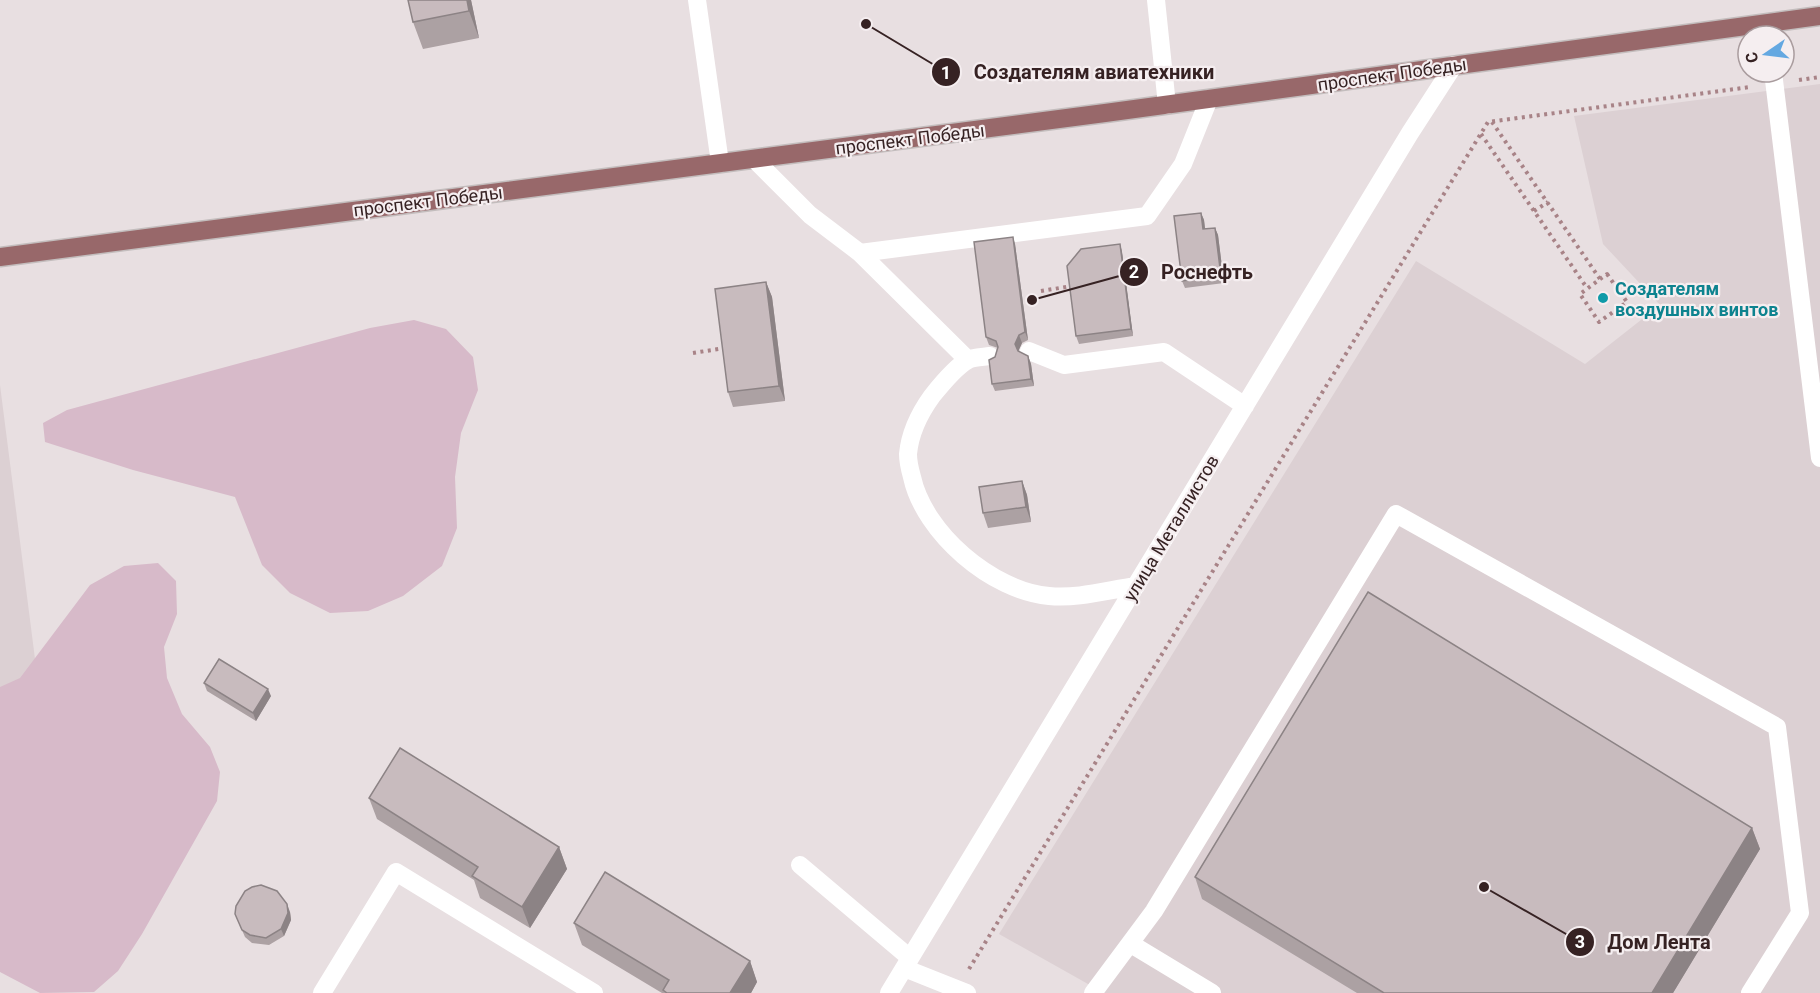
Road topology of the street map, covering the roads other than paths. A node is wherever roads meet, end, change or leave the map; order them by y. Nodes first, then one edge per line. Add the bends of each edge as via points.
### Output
1 (697, 0) edge
2 (1156, 0) edge
3 (1820, 15) edge
4 (1787, 24) edge
5 (1736, 33) edge
6 (1454, 65) junction
7 (1775, 84) edge
8 (1209, 99) junction
9 (1167, 105) junction
10 (754, 159) junction
11 (720, 163) junction
12 (860, 253) junction
13 (0, 257) edge
14 (1029, 351) dead end
15 (990, 356) dead end
16 (968, 360) junction
17 (1245, 406) junction
18 (1820, 458) edge
19 (1136, 586) junction
20 (800, 865) dead end
21 (1131, 944) junction
22 (907, 963) junction
23 (962, 991) edge
24 (322, 993) edge
25 (594, 993) edge
26 (889, 993) edge
27 (1093, 993) edge
28 (1212, 993) edge
29 (1750, 993) edge

1 - 11 street
2 - 9 street
3 - 4 main road, проспект Победы
5 - 6 main road, проспект Победы
6 - 8 main road, проспект Победы
6 - 17 street, улица Металлистов
7 - 18 street
8 - 9 main road, проспект Победы
8 - 12 street via 1183,164 1147,216
9 - 10 main road, проспект Победы
10 - 11 main road, проспект Победы
10 - 12 street via 810,215
11 - 13 main road, проспект Победы
12 - 16 street
14 - 17 street via 1064,365 1164,352
15 - 16 street
16 - 19 street via 922,410 912,431 908,457 914,486 942,536 983,570 1020,590 1071,596
17 - 19 street, улица Металлистов
19 - 22 street, улица Металлистов
20 - 22 street
21 - 27 street
21 - 28 street
21 - 29 street via 1396,514 1777,727 1800,913
22 - 23 street
22 - 26 street, улица Металлистов
24 - 25 street via 396,872

